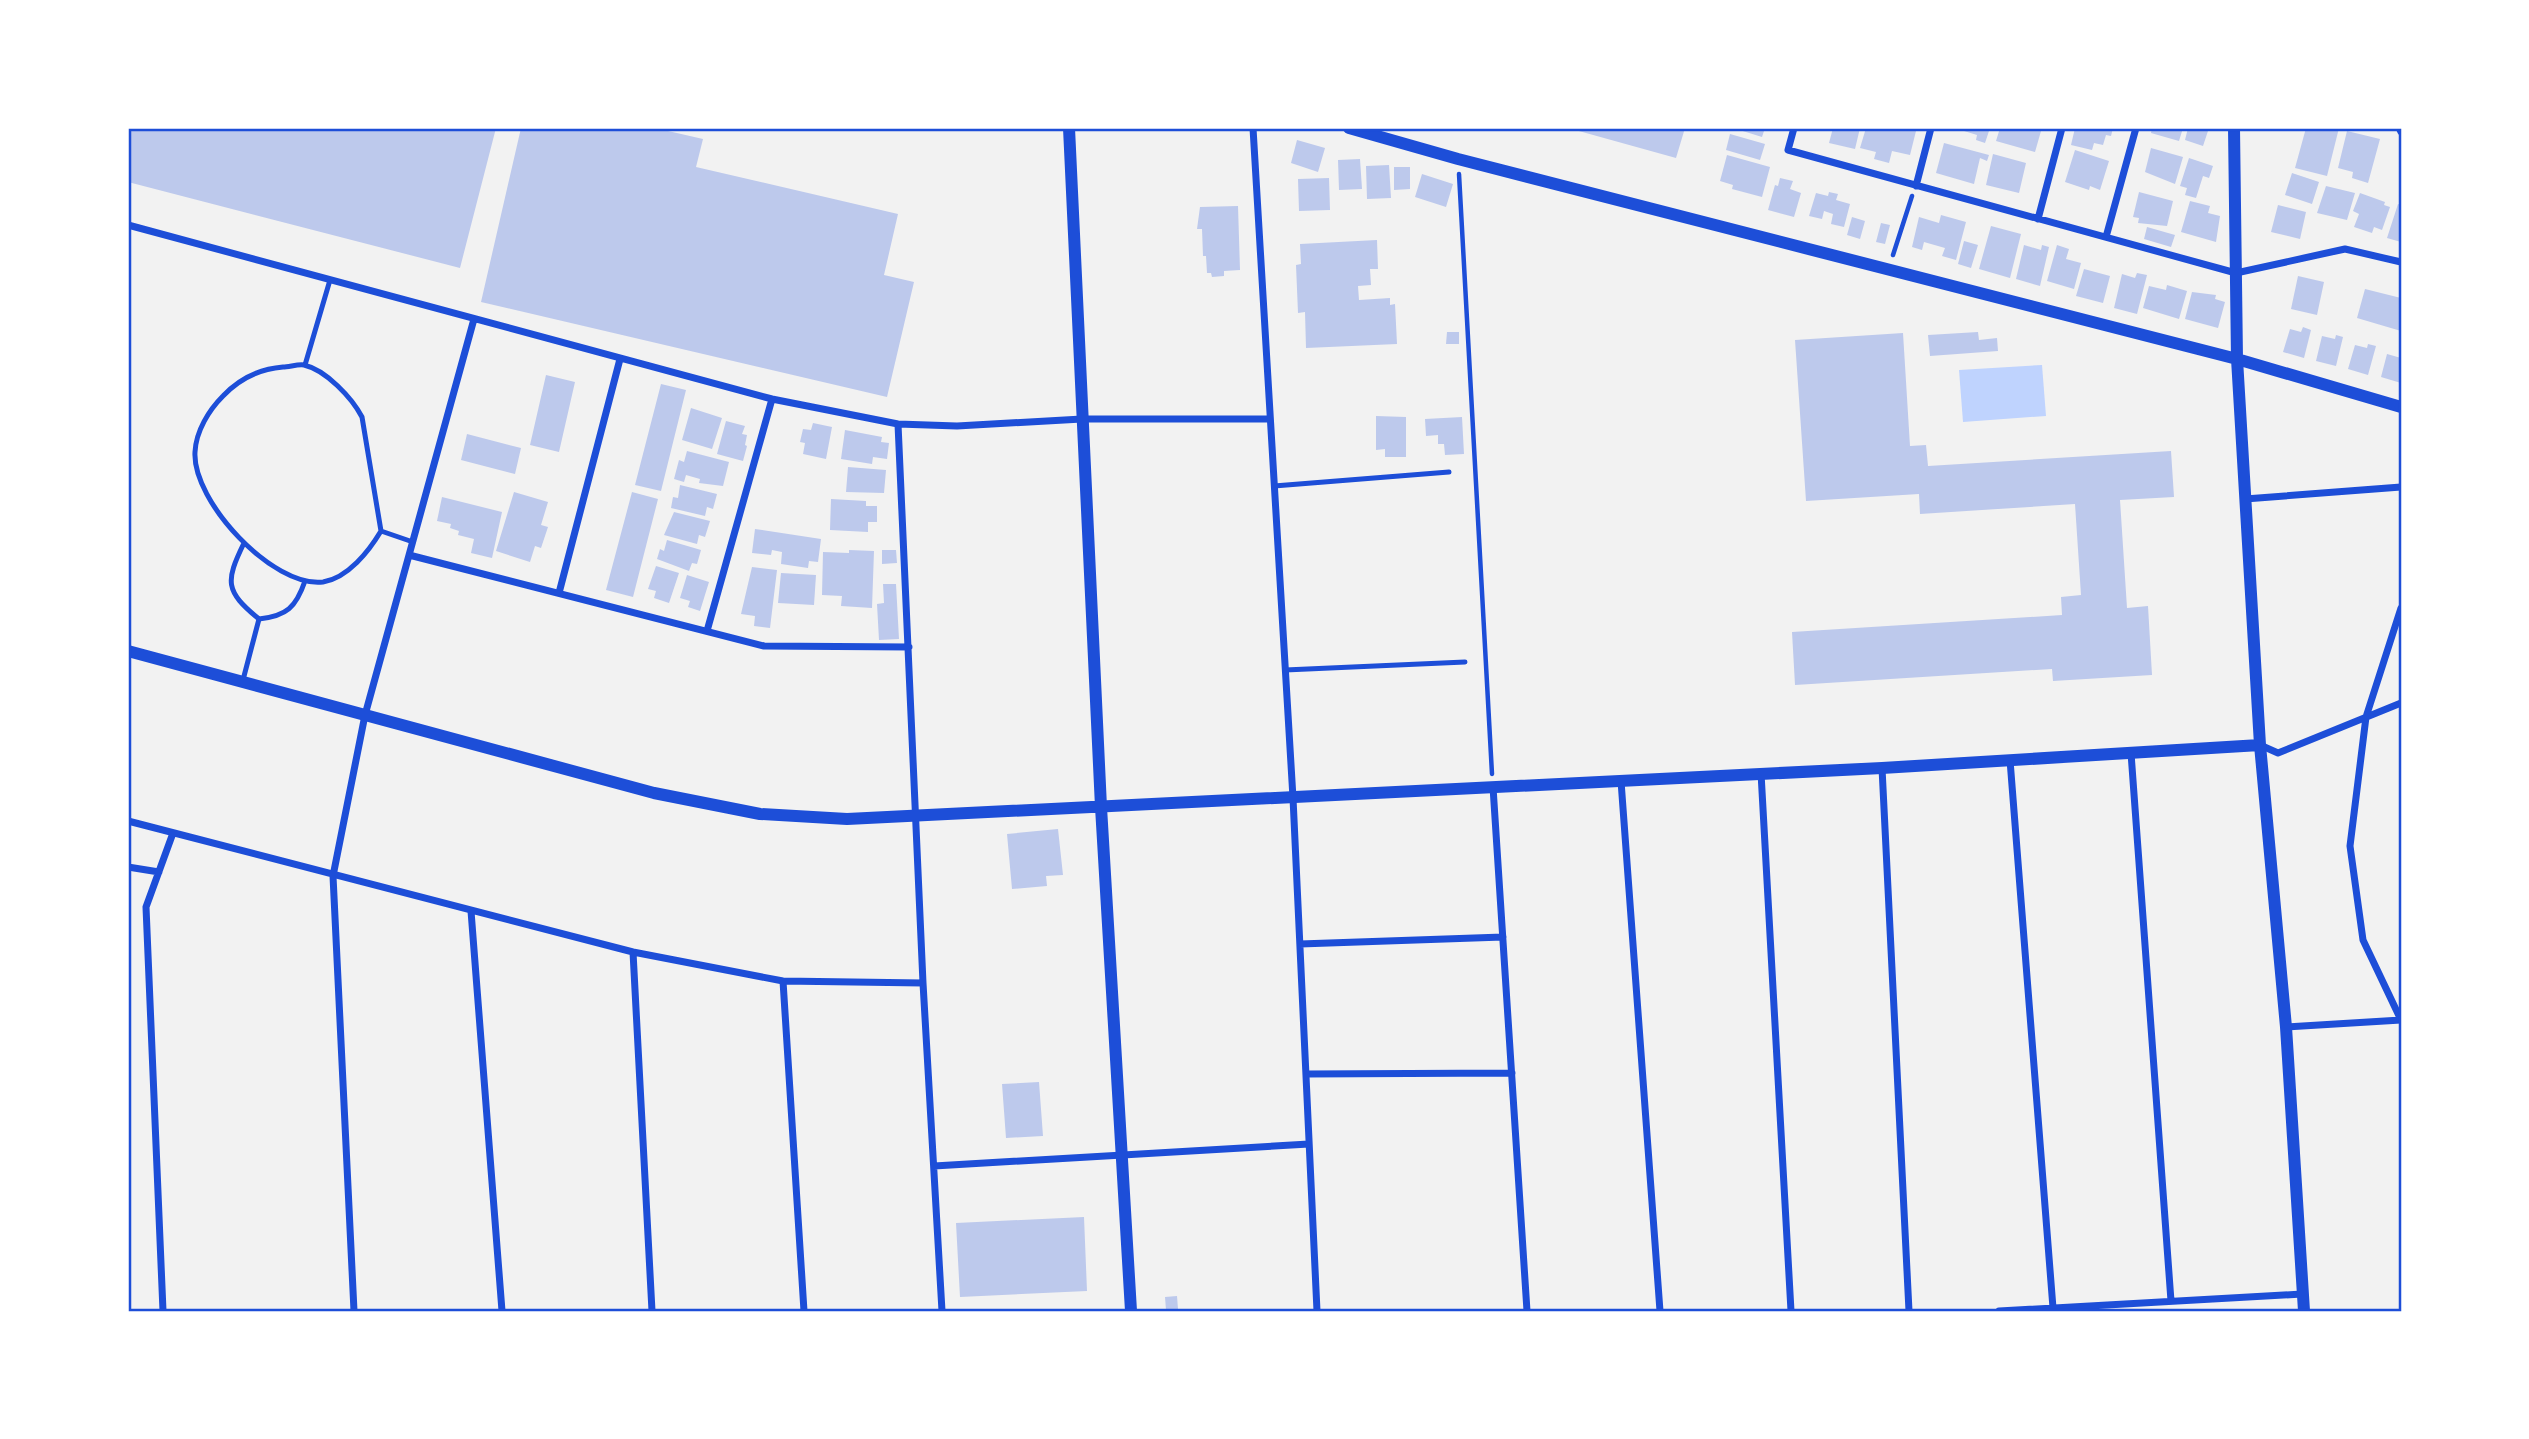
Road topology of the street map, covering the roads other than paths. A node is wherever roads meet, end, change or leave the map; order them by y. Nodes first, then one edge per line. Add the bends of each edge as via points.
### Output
1 (1069, 128) edge
2 (1253, 128) edge
3 (1349, 128) edge
4 (1794, 128) edge
5 (1931, 128) edge
6 (2062, 128) edge
7 (2136, 128) edge
8 (2234, 128) edge
9 (1916, 186) junction
10 (2038, 219) junction
11 (128, 225) edge
12 (2106, 237) junction
13 (2401, 262) edge
14 (2236, 273) junction
15 (330, 281) junction
16 (474, 320) junction
17 (620, 359) junction
18 (2237, 359) junction
19 (305, 365) junction
20 (772, 399) junction
21 (2401, 407) edge
22 (1082, 419) junction
23 (1270, 419) junction
24 (898, 424) junction
25 (1449, 472) dead end
26 (1274, 486) junction
27 (2401, 487) edge
28 (2245, 499) junction
29 (381, 531) junction
30 (413, 542) junction
31 (244, 543) junction
32 (409, 555) junction
33 (305, 581) junction
34 (559, 593) junction
35 (2401, 608) edge
36 (259, 619) junction
37 (707, 631) junction
38 (909, 647) junction
39 (128, 651) edge
40 (1465, 662) dead end
41 (1285, 670) junction
42 (242, 682) junction
43 (2401, 703) edge
44 (365, 715) junction
45 (2366, 717) junction
46 (2260, 745) junction
47 (2131, 753) junction
48 (2010, 760) junction
49 (1882, 768) junction
50 (1761, 773) junction
51 (1621, 781) junction
52 (1493, 788) junction
53 (1293, 797) junction
54 (1101, 807) junction
55 (918, 816) junction
56 (128, 821) edge
57 (173, 833) junction
58 (128, 867) edge
59 (159, 872) junction
60 (333, 876) junction
61 (471, 911) junction
62 (1503, 937) junction
63 (1300, 944) junction
64 (633, 952) junction
65 (783, 981) junction
66 (923, 983) junction
67 (2286, 1027) junction
68 (1512, 1073) junction
69 (1306, 1074) junction
70 (1309, 1144) junction
71 (1120, 1154) junction
72 (934, 1166) junction
73 (2302, 1294) junction
74 (2171, 1301) junction
75 (2053, 1308) junction
76 (163, 1311) edge
77 (354, 1311) edge
78 (502, 1311) edge
79 (652, 1311) edge
80 (804, 1311) edge
81 (942, 1311) edge
82 (1131, 1311) edge
83 (1317, 1311) edge
84 (1527, 1311) edge
85 (1660, 1311) edge
86 (1791, 1311) edge
87 (1909, 1311) edge
88 (2000, 1311) edge
89 (2304, 1311) edge

1 - 22 street
2 - 23 street
3 - 18 street
4 - 9 street via 1788,150
5 - 9 street
6 - 10 street
7 - 12 street
8 - 14 street
9 - 10 street
10 - 12 street
11 - 15 street
12 - 14 street
13 - 14 street via 2345,249
14 - 18 street
15 - 16 street
15 - 19 lane
16 - 17 street
16 - 30 street
17 - 20 street
17 - 34 street
18 - 21 street
18 - 28 street
19 - 29 lane via 337,385 362,417
19 - 31 lane via 264,369 241,380 214,405 202,425 195,452 198,474 223,521
20 - 24 street
20 - 37 street
22 - 23 street
22 - 24 street via 957,426
22 - 54 street
23 - 26 street
24 - 38 street
25 - 26 lane
26 - 41 street
27 - 28 street
28 - 46 street
29 - 30 lane
29 - 33 lane via 372,546 336,578
30 - 32 street
31 - 33 lane
31 - 36 lane via 230,572 231,586 236,599
32 - 34 street
32 - 44 street
33 - 36 lane via 288,612
34 - 37 street
35 - 45 street
36 - 42 lane
37 - 38 street via 764,646
38 - 55 street
39 - 42 street
40 - 41 lane
41 - 53 street
42 - 44 street
43 - 45 street
44 - 55 street via 654,793 760,814 847,819
44 - 60 street
45 - 46 street via 2278,753
45 - 67 street via 2350,846 2363,940 2401,1020
46 - 47 street
46 - 67 street
47 - 48 street
47 - 74 street
48 - 49 street
48 - 75 street
49 - 50 street
49 - 87 street
50 - 51 street
50 - 86 street
51 - 52 street
51 - 85 street
52 - 53 street
52 - 62 street
53 - 54 street
53 - 63 street
54 - 55 street
54 - 71 street
55 - 66 street
56 - 57 street
57 - 59 street
57 - 60 street
58 - 59 street
59 - 76 street via 146,906
60 - 61 street
60 - 77 street
61 - 64 street
61 - 78 street
62 - 63 street
62 - 68 street
63 - 69 street
64 - 65 street
64 - 79 street
65 - 66 street
65 - 80 street
66 - 72 street
67 - 73 street
68 - 69 street
68 - 84 street
69 - 70 street
70 - 71 street
70 - 83 street
71 - 72 street
71 - 82 street
72 - 81 street
73 - 74 street
73 - 89 street
74 - 75 street
75 - 88 street

